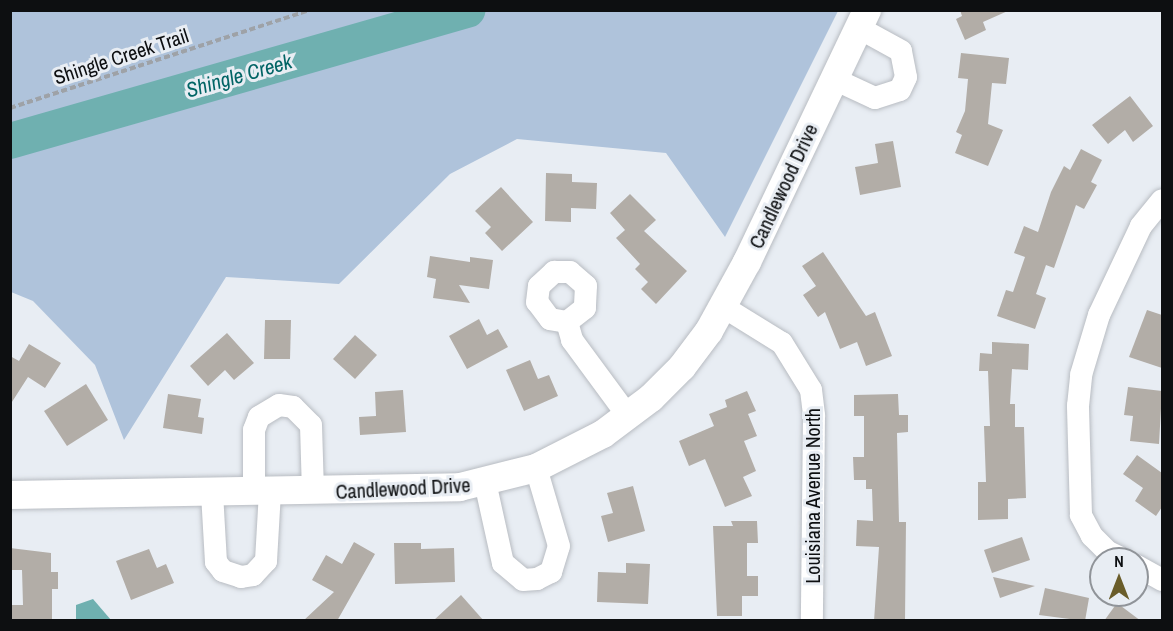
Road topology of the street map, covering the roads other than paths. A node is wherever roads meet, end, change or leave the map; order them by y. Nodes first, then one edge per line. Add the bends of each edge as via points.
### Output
1 (863, 19) edge
2 (834, 79) junction
3 (1162, 200) edge
4 (722, 306) junction
5 (567, 321) dead end
6 (628, 416) junction
7 (536, 468) junction
8 (485, 483) junction
9 (262, 492) junction
10 (313, 492) junction
11 (212, 493) junction
12 (10, 495) edge
13 (1103, 547) edge
14 (812, 621) edge

1 - 2 street, Candlewood Drive
1 - 2 street via 901,51 906,77 900,90 875,98
2 - 4 street, Candlewood Drive
3 - 13 street via 1141,226 1099,315 1081,375 1081,514 1092,536
4 - 6 street, Candlewood Drive via 682,367
4 - 14 street, Louisiana Avenue North via 782,344 811,390
5 - 6 street via 572,339
6 - 7 street, Candlewood Drive
7 - 8 street, Candlewood Drive
7 - 8 street via 558,546 551,573 537,579 523,580 503,563
8 - 10 street, Candlewood Drive via 415,490
9 - 10 street, Candlewood Drive
9 - 10 street via 254,430 259,417 279,405 293,407 310,425
9 - 11 street, Candlewood Drive
9 - 11 street via 266,561 253,575 241,577 223,571 216,562
11 - 12 street, Candlewood Drive

